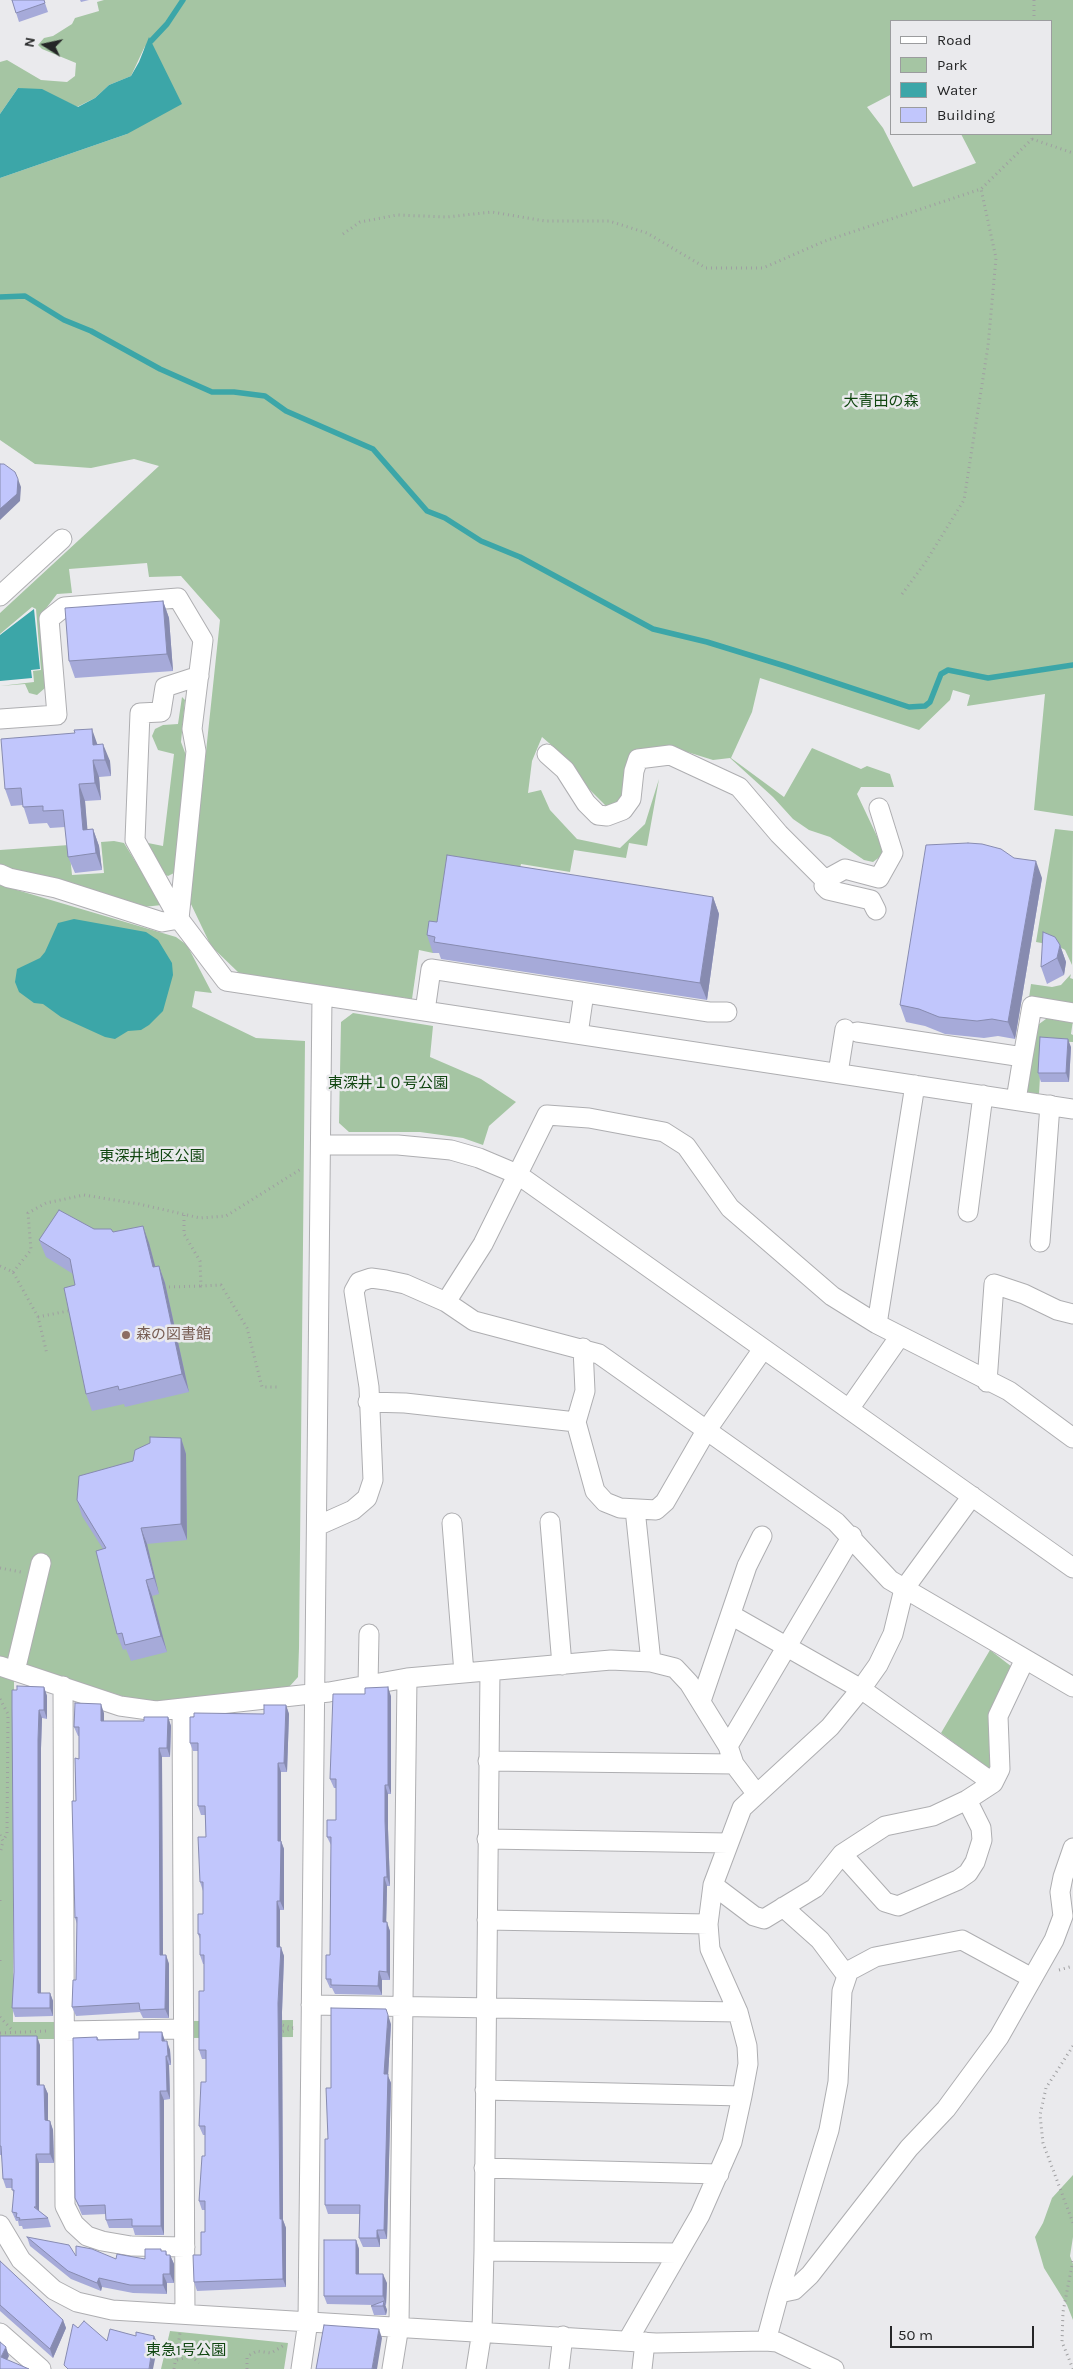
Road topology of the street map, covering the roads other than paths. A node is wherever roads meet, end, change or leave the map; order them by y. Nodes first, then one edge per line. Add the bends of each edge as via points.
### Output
1 (62, 539) dead end
2 (0, 596) edge
3 (198, 676) junction
4 (0, 719) edge
5 (547, 754) dead end
6 (879, 808) dead end
7 (0, 874) edge
8 (825, 880) junction
9 (876, 910) dead end
10 (179, 920) junction
11 (584, 993) junction
12 (322, 996) junction
13 (425, 1011) junction
14 (727, 1012) dead end
15 (1073, 1013) edge
16 (578, 1034) junction
17 (1023, 1057) junction
18 (838, 1073) junction
19 (915, 1085) junction
20 (983, 1095) junction
21 (1016, 1100) junction
22 (1050, 1104) junction
23 (1073, 1109) edge
24 (321, 1145) junction
25 (517, 1174) junction
26 (968, 1212) dead end
27 (1040, 1242) dead end
28 (446, 1302) junction
29 (1073, 1314) edge
30 (877, 1324) junction
31 (900, 1336) junction
32 (583, 1348) junction
33 (763, 1349) junction
34 (987, 1382) junction
35 (368, 1402) junction
36 (849, 1409) junction
37 (576, 1422) junction
38 (706, 1431) junction
39 (1072, 1434) edge
40 (972, 1496) junction
41 (635, 1510) junction
42 (550, 1522) dead end
43 (452, 1523) dead end
44 (317, 1526) junction
45 (762, 1536) dead end
46 (852, 1536) junction
47 (41, 1563) dead end
48 (1073, 1568) edge
49 (904, 1589) junction
50 (731, 1615) junction
51 (369, 1634) dead end
52 (786, 1646) junction
53 (1025, 1659) junction
54 (651, 1662) junction
55 (562, 1666) junction
56 (8, 1669) edge
57 (490, 1671) junction
58 (464, 1673) junction
59 (407, 1678) junction
60 (368, 1685) junction
61 (63, 1686) junction
62 (1073, 1687) edge
63 (861, 1689) junction
64 (315, 1692) junction
65 (701, 1701) junction
66 (182, 1709) junction
67 (731, 1755) junction
68 (488, 1760) junction
69 (993, 1783) junction
70 (756, 1793) junction
71 (967, 1800) junction
72 (487, 1839) junction
73 (728, 1843) junction
74 (1073, 1848) edge
75 (842, 1854) junction
76 (713, 1885) junction
77 (783, 1907) junction
78 (1068, 1912) edge
79 (487, 1920) junction
80 (708, 1924) junction
81 (845, 1973) junction
82 (1032, 1978) junction
83 (311, 2005) junction
84 (403, 2006) junction
85 (486, 2007) junction
86 (738, 2012) junction
87 (183, 2029) junction
88 (65, 2031) junction
89 (485, 2090) junction
90 (742, 2096) junction
91 (484, 2168) junction
92 (719, 2174) junction
93 (0, 2225) edge
94 (186, 2247) junction
95 (484, 2251) junction
96 (677, 2253) junction
97 (779, 2294) junction
98 (308, 2321) junction
99 (183, 2322) junction
100 (399, 2326) junction
101 (482, 2331) junction
102 (0, 2333) edge
103 (563, 2336) junction
104 (636, 2341) junction
105 (766, 2341) junction
106 (41, 2369) edge
107 (301, 2369) edge
108 (392, 2369) edge
109 (476, 2369) edge
110 (559, 2369) edge
111 (642, 2369) edge
112 (834, 2369) edge

1 - 2 street
3 - 4 street via 203,640 178,598 64,607 49,619 57,715
3 - 10 street via 192,729 196,750
3 - 10 street via 165,687 161,712 140,713 135,840
5 - 8 street via 565,770 586,803 598,815 607,816 623,810 631,799 638,759 670,755 739,787 779,834
6 - 8 street via 893,853 879,878 845,869
7 - 10 street via 162,922
8 - 9 street via 824,886 828,890 871,900
10 - 12 street via 226,981
11 - 13 street via 431,969
11 - 14 street
11 - 16 street
12 - 13 street
12 - 24 street
13 - 16 street
15 - 17 street via 1032,1006
16 - 18 street
17 - 18 street via 851,1030
17 - 21 street
18 - 19 street
19 - 20 street
19 - 30 street
20 - 21 street
20 - 26 street
21 - 22 street
22 - 23 street
22 - 27 street
24 - 25 street via 451,1150
24 - 44 street
25 - 28 street via 483,1244
25 - 30 street via 547,1115 589,1118 664,1132 686,1146 730,1208 832,1296
25 - 33 street
28 - 32 street via 474,1321
28 - 35 street via 405,1284 371,1278 360,1282 354,1291
29 - 34 street via 994,1284
30 - 31 street
31 - 34 street
31 - 36 street
32 - 37 street via 586,1391
32 - 38 street via 600,1354
33 - 36 street
33 - 38 street
34 - 39 street via 1008,1391
35 - 37 street via 405,1403
35 - 44 street via 373,1480 367,1498 353,1510
36 - 40 street
37 - 41 street via 595,1490 605,1502
38 - 41 street via 664,1502 656,1510
38 - 46 street
40 - 48 street
40 - 49 street
41 - 54 street
42 - 55 street
43 - 58 street
44 - 64 street
45 - 50 street via 747,1566
46 - 49 street via 890,1580
46 - 52 street
47 - 56 street
49 - 53 street
49 - 63 street via 893,1634 878,1665
50 - 52 street
50 - 65 street
51 - 60 street
52 - 63 street
52 - 67 street
53 - 62 street
53 - 69 street via 998,1716 1000,1768
54 - 55 street via 611,1660
54 - 65 street via 675,1668
55 - 57 street
56 - 61 street
57 - 58 street
57 - 68 street
58 - 59 street
59 - 60 street
59 - 84 street
60 - 64 street
61 - 66 street via 120,1706 156,1711
61 - 88 street
63 - 69 street
63 - 70 street via 830,1727
64 - 66 street
64 - 83 street
65 - 67 street
66 - 87 street
67 - 68 street
67 - 70 street
68 - 72 street
69 - 71 street
70 - 73 street via 742,1808
71 - 75 street via 933,1816 885,1826
71 - 75 street via 981,1828 982,1840 968,1873 898,1906 885,1902
72 - 73 street
72 - 79 street
73 - 76 street
74 - 78 street via 1060,1892
75 - 77 street via 815,1888
76 - 77 street via 754,1916 764,1919
76 - 80 street
77 - 81 street via 820,1940
78 - 82 street
79 - 80 street
79 - 85 street
80 - 86 street via 710,1949
81 - 82 street via 875,1957 962,1940
81 - 97 street via 838,2082 829,2130
82 - 97 street via 1000,2037 946,2109 909,2148 810,2275 794,2290
83 - 84 street
83 - 98 street
84 - 85 street
84 - 100 street
85 - 86 street
85 - 89 street
86 - 90 street via 748,2046
87 - 88 street
87 - 94 street
88 - 94 street via 65,2206 74,2224 86,2236 102,2242
89 - 90 street
89 - 91 street
90 - 92 street via 732,2142
91 - 92 street
91 - 95 street
92 - 96 street
93 - 99 street via 21,2260 65,2297 112,2310
94 - 99 street
95 - 96 street
95 - 101 street
96 - 104 street
97 - 105 street
98 - 99 street
98 - 100 street
98 - 107 street
100 - 101 street
100 - 108 street
101 - 103 street
101 - 109 street
102 - 106 street
103 - 104 street
103 - 110 street
104 - 105 street
104 - 111 street
105 - 112 street via 777,2342

